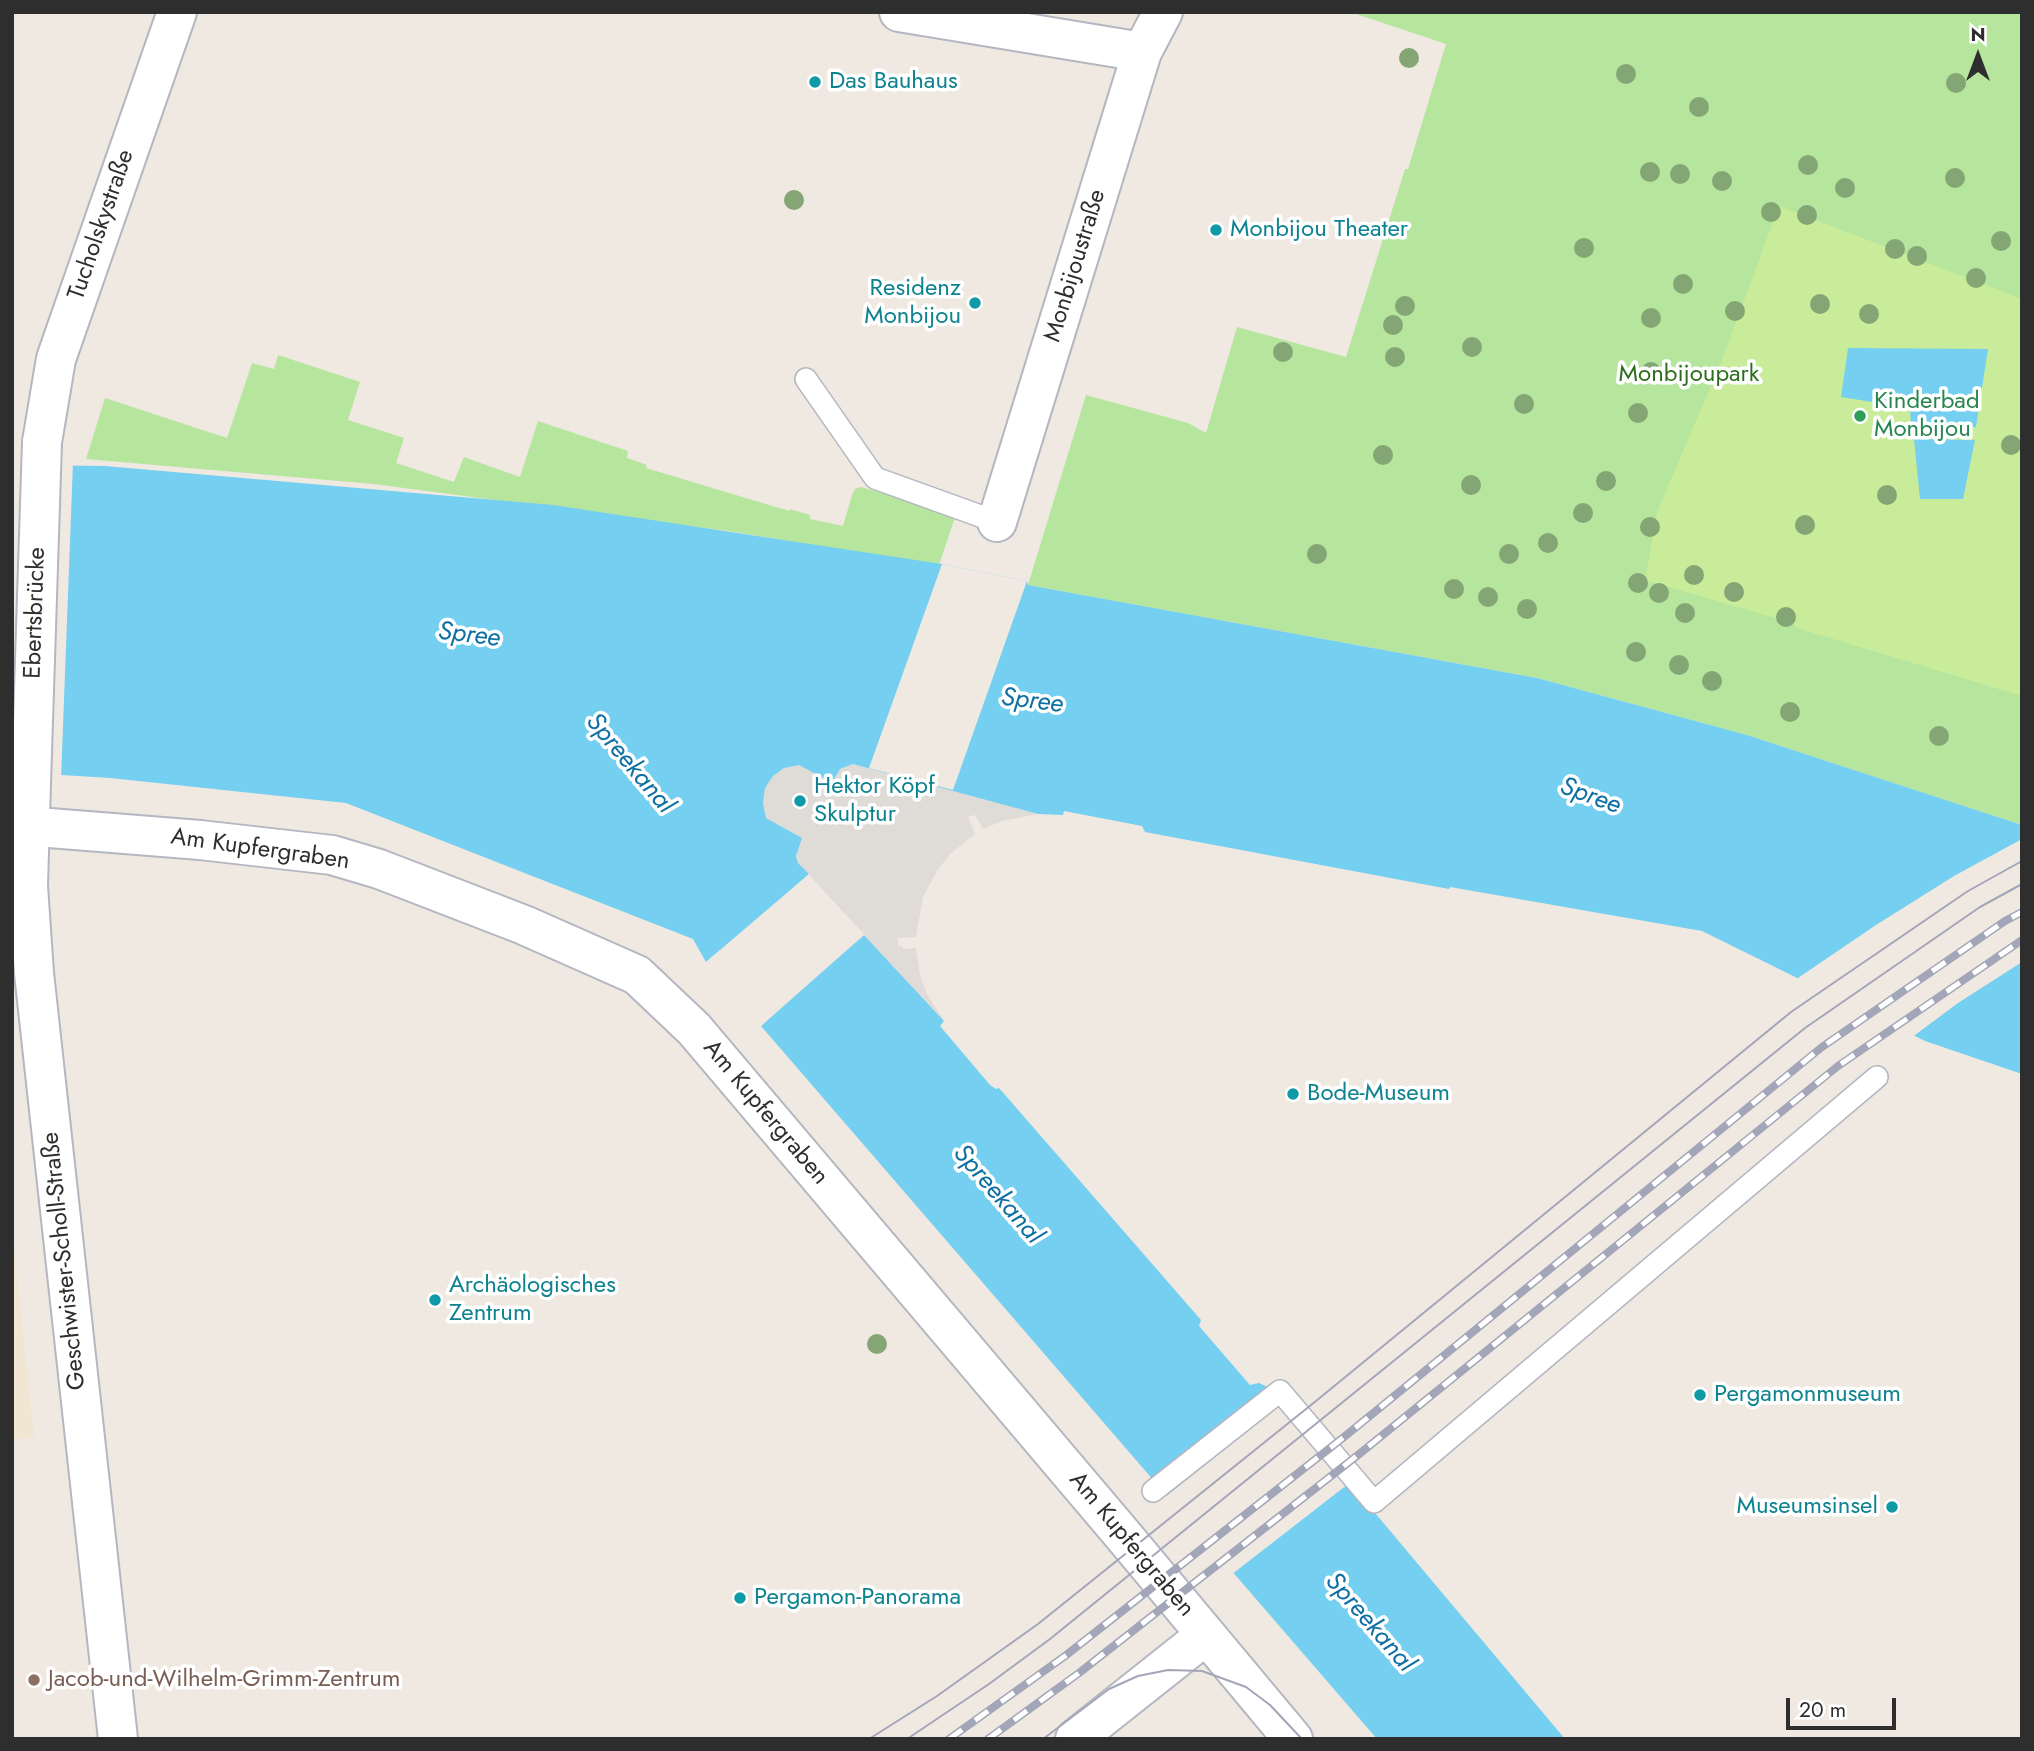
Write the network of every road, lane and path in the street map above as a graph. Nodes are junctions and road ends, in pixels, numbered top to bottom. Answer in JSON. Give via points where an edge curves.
{"nodes":[{"id":1,"x":177,"y":12,"type":"edge"},
{"id":2,"x":899,"y":12,"type":"edge"},
{"id":3,"x":1163,"y":12,"type":"edge"},
{"id":4,"x":1142,"y":52,"type":"junction"},
{"id":5,"x":806,"y":379,"type":"dead end"},
{"id":6,"x":42,"y":442,"type":"joint"},
{"id":7,"x":997,"y":522,"type":"joint"},
{"id":8,"x":31,"y":783,"type":"joint"},
{"id":9,"x":21,"y":825,"type":"edge"},
{"id":10,"x":1877,"y":1077,"type":"dead end"},
{"id":11,"x":1153,"y":1491,"type":"dead end"},
{"id":12,"x":1206,"y":1635,"type":"junction"},
{"id":13,"x":118,"y":1739,"type":"edge"},
{"id":14,"x":1075,"y":1739,"type":"edge"},
{"id":15,"x":1293,"y":1739,"type":"edge"}],
"edges":[{"from":1,"to":6,"type":"street","name":"Tucholskystraße","via":[[56,359]]},
{"from":2,"to":4,"type":"street"},
{"from":3,"to":4,"type":"street","name":"Monbijoustraße"},
{"from":4,"to":7,"type":"street","name":"Monbijoustraße"},
{"from":5,"to":7,"type":"lane","via":[[875,478]]},
{"from":6,"to":8,"type":"street","name":"Ebertsbrücke","bridge":true},
{"from":8,"to":9,"type":"street","name":"Geschwister-Scholl-Straße"},
{"from":9,"to":12,"type":"street","name":"Am Kupfergraben","via":[[332,855],[500,916],[637,975],[694,1029]]},
{"from":9,"to":13,"type":"street","name":"Geschwister-Scholl-Straße"},
{"from":10,"to":11,"type":"lane","via":[[1374,1502],[1280,1391]]},
{"from":12,"to":14,"type":"street"},
{"from":12,"to":15,"type":"street","name":"Am Kupfergraben"}]}
